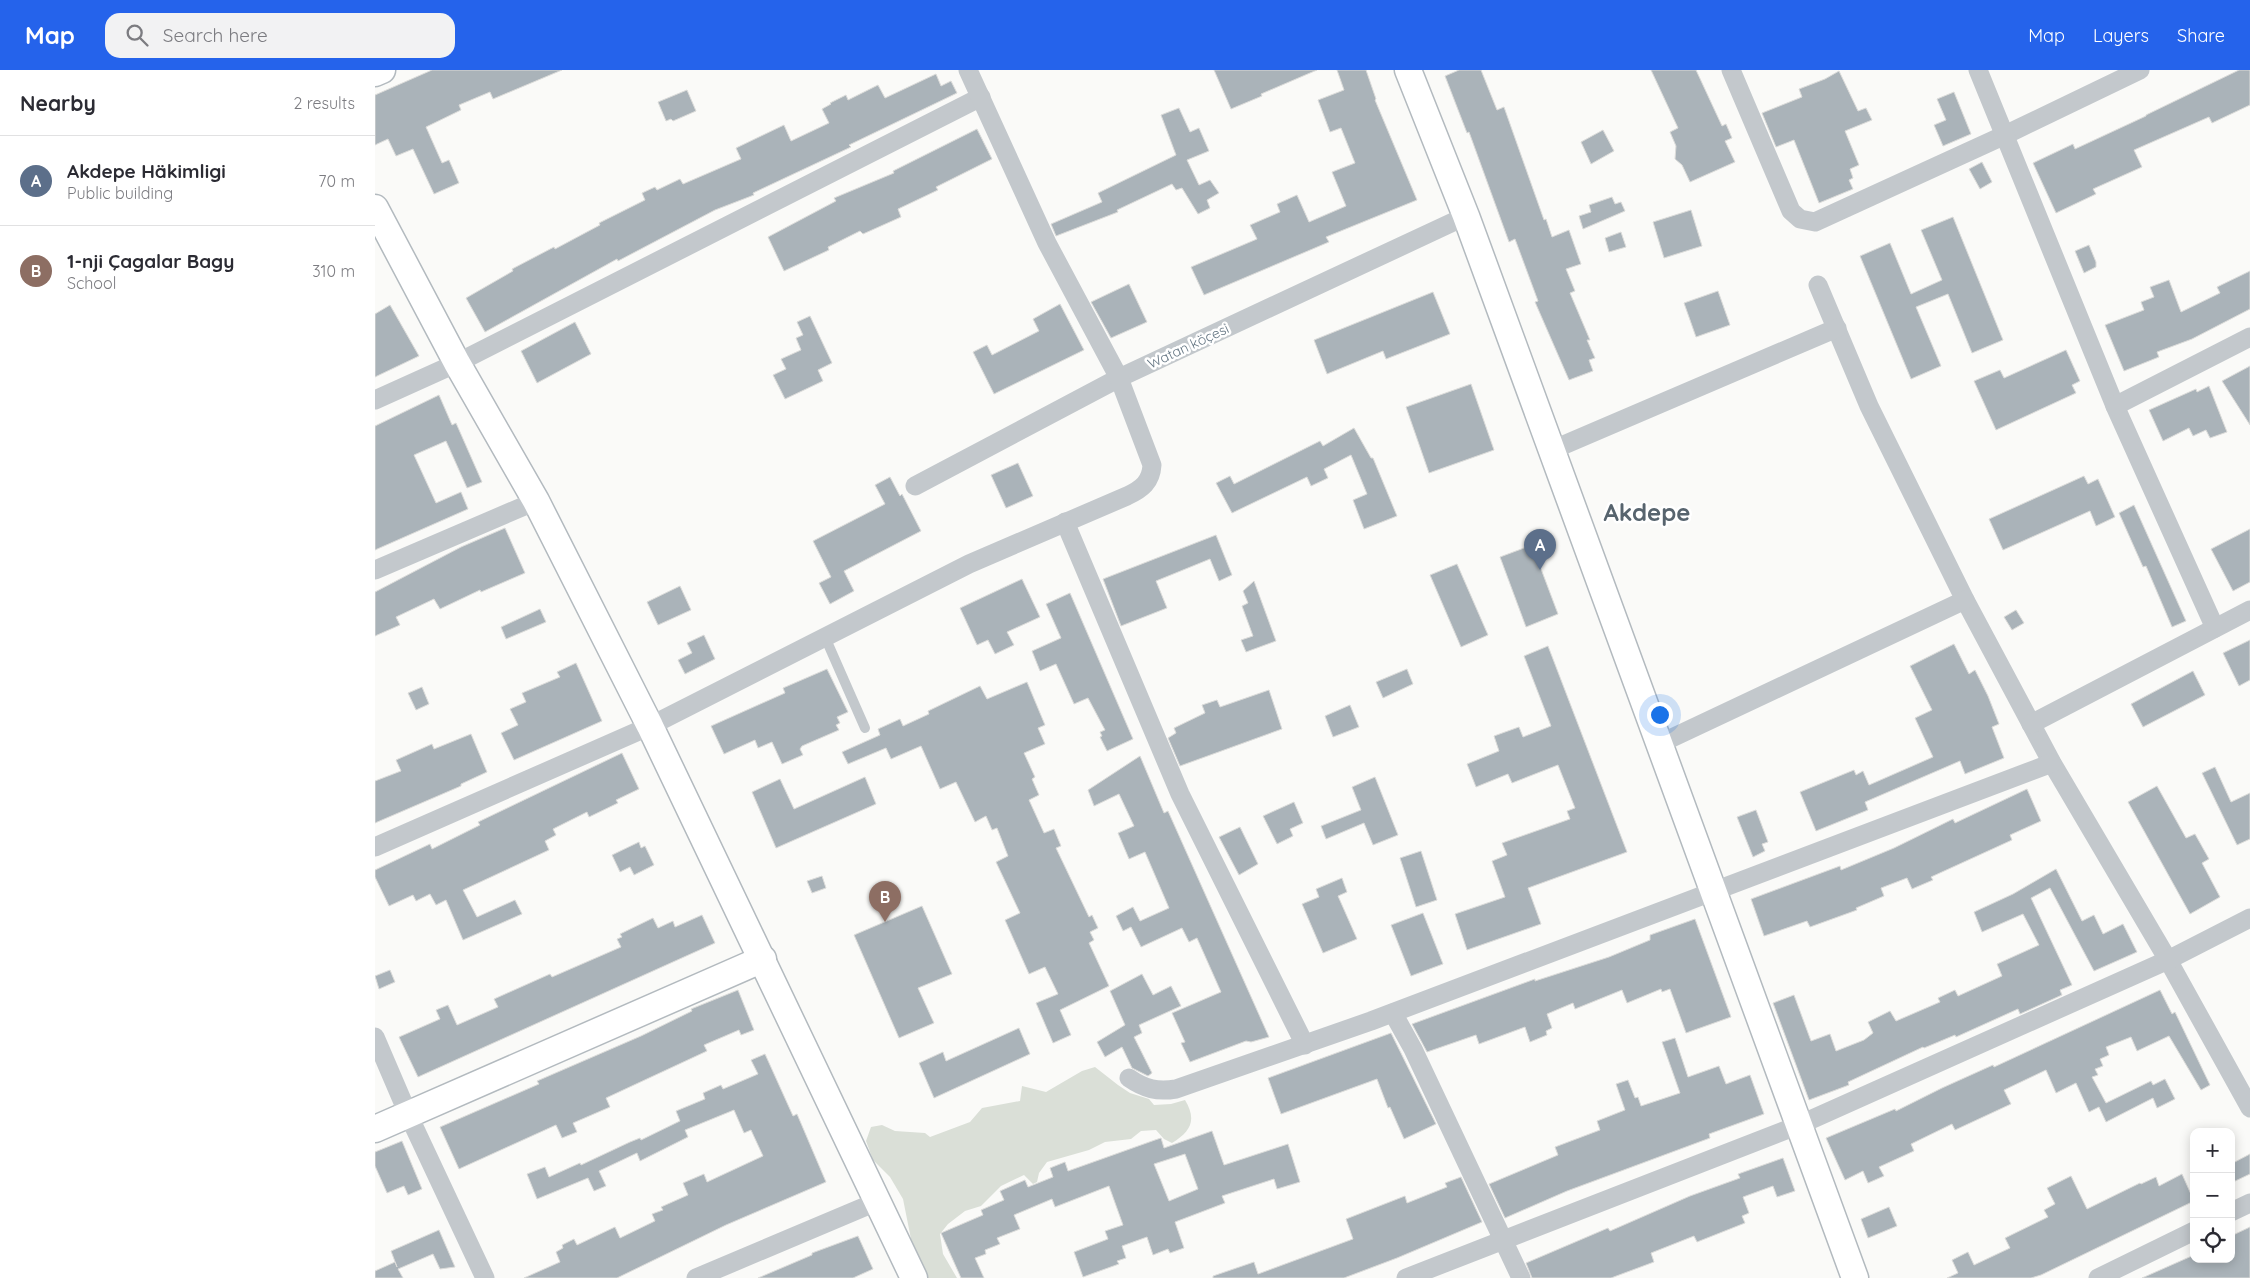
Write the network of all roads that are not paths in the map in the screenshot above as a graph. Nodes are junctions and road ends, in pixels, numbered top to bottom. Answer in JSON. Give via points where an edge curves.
{"nodes":[{"id":1,"x":382,"y":70,"type":"edge"},
{"id":2,"x":968,"y":70,"type":"edge"},
{"id":3,"x":1408,"y":70,"type":"edge"},
{"id":4,"x":1731,"y":70,"type":"edge"},
{"id":5,"x":1978,"y":70,"type":"edge"},
{"id":6,"x":2140,"y":70,"type":"edge"},
{"id":7,"x":375,"y":73,"type":"edge"},
{"id":8,"x":981,"y":97,"type":"junction"},
{"id":9,"x":2005,"y":135,"type":"junction"},
{"id":10,"x":375,"y":208,"type":"edge"},
{"id":11,"x":1466,"y":216,"type":"junction"},
{"id":12,"x":1818,"y":285,"type":"dead end"},
{"id":13,"x":1837,"y":328,"type":"junction"},
{"id":14,"x":2250,"y":337,"type":"edge"},
{"id":15,"x":457,"y":363,"type":"junction"},
{"id":16,"x":1119,"y":378,"type":"junction"},
{"id":17,"x":375,"y":400,"type":"edge"},
{"id":18,"x":2115,"y":406,"type":"junction"},
{"id":19,"x":1552,"y":450,"type":"junction"},
{"id":20,"x":915,"y":486,"type":"dead end"},
{"id":21,"x":537,"y":501,"type":"junction"},
{"id":22,"x":1065,"y":522,"type":"junction"},
{"id":23,"x":375,"y":570,"type":"edge"},
{"id":24,"x":1965,"y":600,"type":"junction"},
{"id":25,"x":2250,"y":610,"type":"edge"},
{"id":26,"x":2215,"y":628,"type":"junction"},
{"id":27,"x":825,"y":637,"type":"junction"},
{"id":28,"x":2031,"y":724,"type":"junction"},
{"id":29,"x":649,"y":726,"type":"junction"},
{"id":30,"x":865,"y":728,"type":"dead end"},
{"id":31,"x":1659,"y":744,"type":"junction"},
{"id":32,"x":2052,"y":763,"type":"junction"},
{"id":33,"x":375,"y":847,"type":"edge"},
{"id":34,"x":1713,"y":890,"type":"junction"},
{"id":35,"x":2250,"y":918,"type":"edge"},
{"id":36,"x":763,"y":960,"type":"junction"},
{"id":37,"x":2167,"y":960,"type":"junction"},
{"id":38,"x":1393,"y":1013,"type":"junction"},
{"id":39,"x":375,"y":1037,"type":"edge"},
{"id":40,"x":1305,"y":1045,"type":"junction"},
{"id":41,"x":1129,"y":1078,"type":"dead end"},
{"id":42,"x":2250,"y":1108,"type":"edge"},
{"id":43,"x":408,"y":1114,"type":"junction"},
{"id":44,"x":1799,"y":1125,"type":"junction"},
{"id":45,"x":375,"y":1129,"type":"edge"},
{"id":46,"x":876,"y":1202,"type":"junction"},
{"id":47,"x":2250,"y":1203,"type":"edge"},
{"id":48,"x":2235,"y":1210,"type":"edge"},
{"id":49,"x":2190,"y":1232,"type":"edge"},
{"id":50,"x":1504,"y":1240,"type":"junction"},
{"id":51,"x":485,"y":1278,"type":"edge"},
{"id":52,"x":697,"y":1278,"type":"edge"},
{"id":53,"x":914,"y":1278,"type":"edge"},
{"id":54,"x":1406,"y":1278,"type":"edge"},
{"id":55,"x":1521,"y":1278,"type":"edge"},
{"id":56,"x":1855,"y":1278,"type":"edge"},
{"id":57,"x":2098,"y":1278,"type":"edge"}],
"edges":[{"from":1,"to":7,"type":"street"},
{"from":2,"to":8,"type":"street"},
{"from":3,"to":11,"type":"street"},
{"from":4,"to":9,"type":"street","via":[[1791,211],[1800,219],[1815,222]]},
{"from":5,"to":9,"type":"street"},
{"from":6,"to":9,"type":"street"},
{"from":8,"to":15,"type":"street"},
{"from":8,"to":16,"type":"street","via":[[1047,244]]},
{"from":9,"to":18,"type":"street"},
{"from":10,"to":15,"type":"street"},
{"from":11,"to":16,"type":"street","name":"Watan köçesi"},
{"from":11,"to":19,"type":"street"},
{"from":12,"to":13,"type":"street"},
{"from":13,"to":19,"type":"street"},
{"from":13,"to":24,"type":"street","via":[[1869,406]]},
{"from":14,"to":18,"type":"street"},
{"from":15,"to":17,"type":"street"},
{"from":15,"to":21,"type":"street"},
{"from":16,"to":20,"type":"street","name":"Watan köçesi"},
{"from":16,"to":22,"type":"street","via":[[1152,465],[1151,476],[1138,491]]},
{"from":18,"to":26,"type":"street"},
{"from":19,"to":31,"type":"street"},
{"from":21,"to":23,"type":"street"},
{"from":21,"to":29,"type":"street"},
{"from":22,"to":27,"type":"street","via":[[969,564]]},
{"from":22,"to":40,"type":"street","via":[[1180,794]]},
{"from":24,"to":28,"type":"street"},
{"from":24,"to":31,"type":"street"},
{"from":25,"to":26,"type":"street"},
{"from":26,"to":28,"type":"street"},
{"from":27,"to":29,"type":"street"},
{"from":27,"to":30,"type":"lane"},
{"from":28,"to":32,"type":"street"},
{"from":29,"to":33,"type":"street"},
{"from":29,"to":36,"type":"street"},
{"from":31,"to":34,"type":"street"},
{"from":32,"to":34,"type":"street"},
{"from":32,"to":37,"type":"street"},
{"from":34,"to":38,"type":"street"},
{"from":34,"to":44,"type":"street"},
{"from":35,"to":37,"type":"street"},
{"from":36,"to":43,"type":"street"},
{"from":36,"to":46,"type":"street"},
{"from":37,"to":42,"type":"street"},
{"from":37,"to":44,"type":"street"},
{"from":38,"to":40,"type":"street"},
{"from":38,"to":50,"type":"street"},
{"from":39,"to":43,"type":"street"},
{"from":40,"to":41,"type":"street","via":[[1162,1092],[1145,1088]]},
{"from":43,"to":45,"type":"street"},
{"from":43,"to":51,"type":"street"},
{"from":44,"to":50,"type":"street"},
{"from":44,"to":56,"type":"street"},
{"from":46,"to":52,"type":"street"},
{"from":46,"to":53,"type":"street"},
{"from":47,"to":48,"type":"street"},
{"from":49,"to":57,"type":"street"},
{"from":50,"to":54,"type":"street"},
{"from":50,"to":55,"type":"street"}]}
